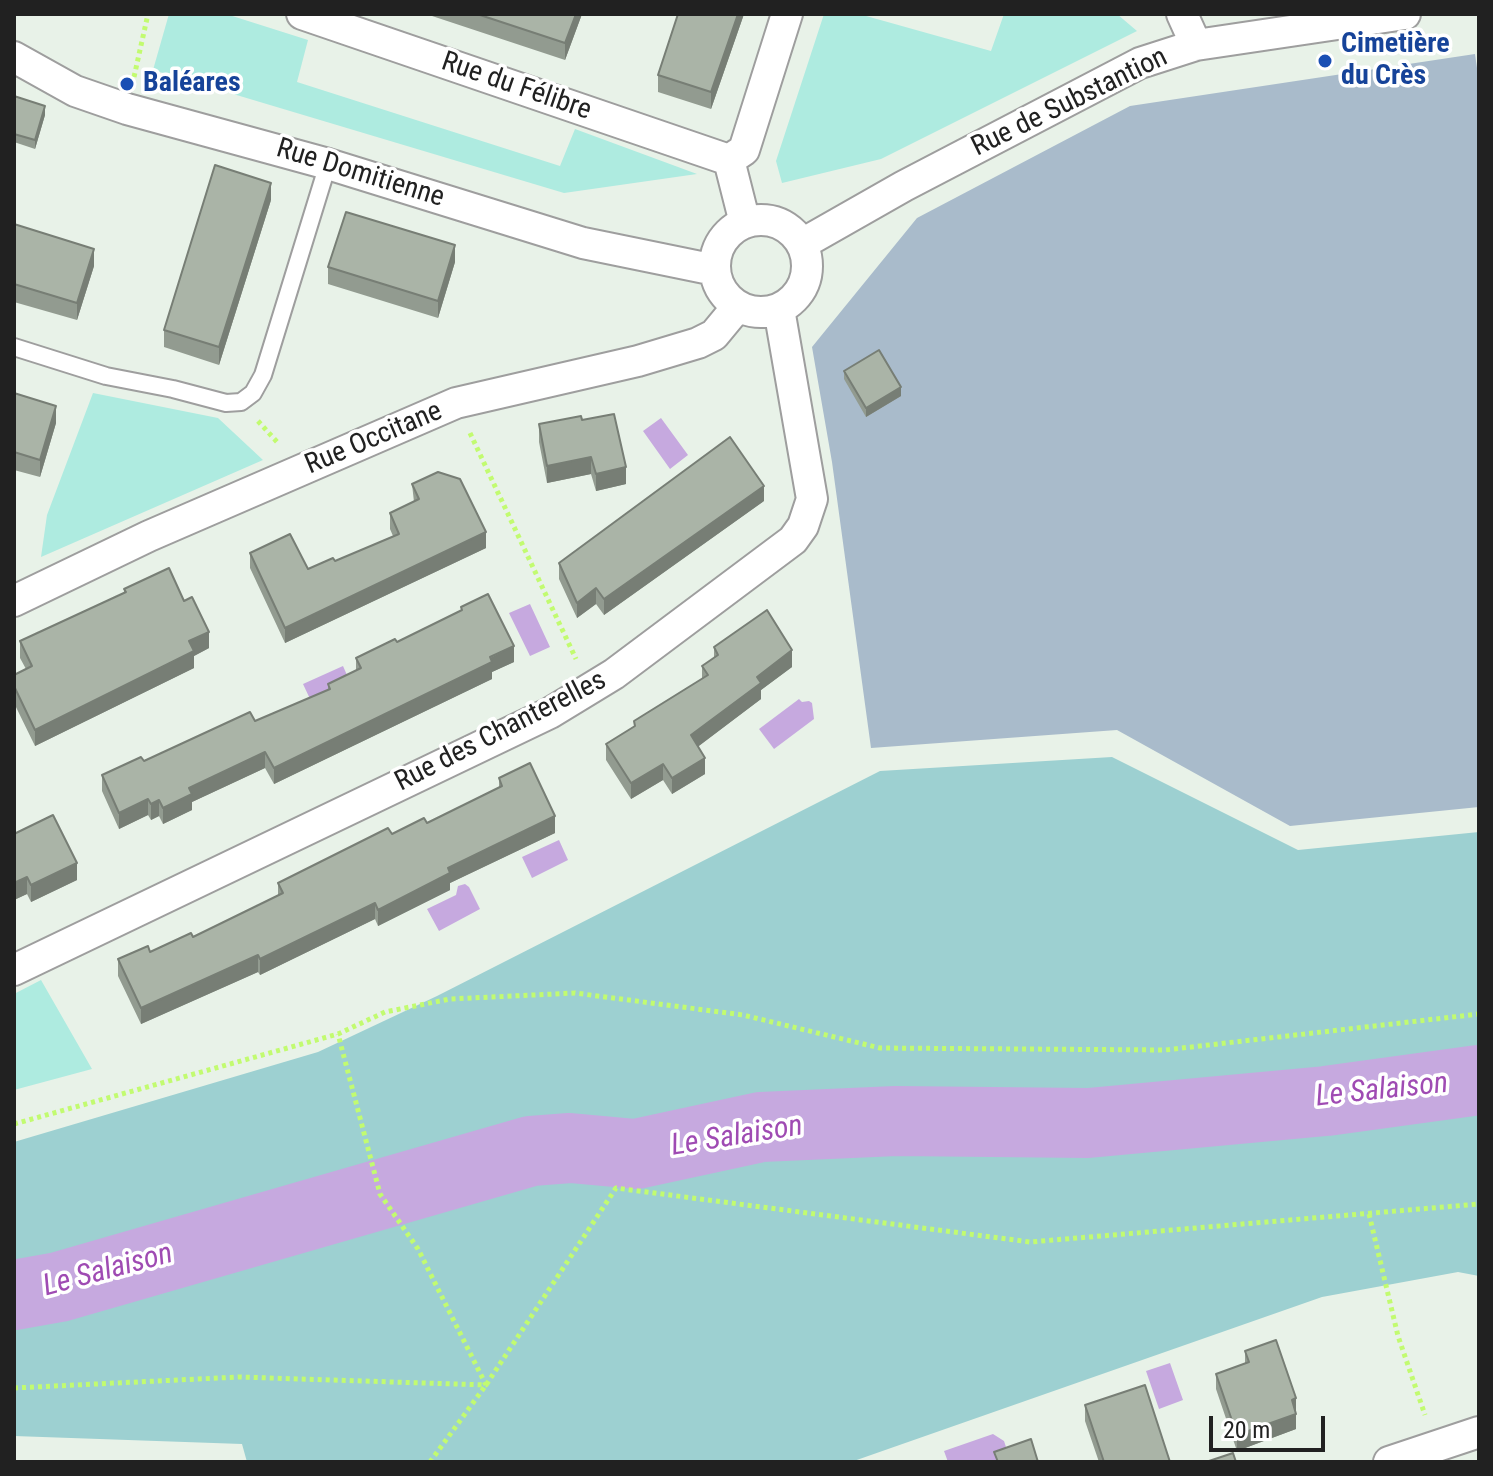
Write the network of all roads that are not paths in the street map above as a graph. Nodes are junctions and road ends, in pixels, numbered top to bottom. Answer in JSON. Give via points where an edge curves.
{"nodes":[{"id":1,"x":302,"y":14,"type":"edge"},
{"id":2,"x":787,"y":14,"type":"edge"},
{"id":3,"x":1182,"y":14,"type":"edge"},
{"id":4,"x":1388,"y":15,"type":"edge"},
{"id":5,"x":1196,"y":45,"type":"junction"},
{"id":6,"x":14,"y":57,"type":"edge"},
{"id":7,"x":27,"y":72,"type":"edge"},
{"id":8,"x":729,"y":160,"type":"junction"},
{"id":9,"x":328,"y":164,"type":"junction"},
{"id":10,"x":745,"y":223,"type":"junction"},
{"id":11,"x":802,"y":244,"type":"junction"},
{"id":12,"x":715,"y":270,"type":"junction"},
{"id":13,"x":738,"y":306,"type":"junction"},
{"id":14,"x":779,"y":309,"type":"junction"},
{"id":15,"x":14,"y":347,"type":"edge"},
{"id":16,"x":14,"y":601,"type":"edge"},
{"id":17,"x":14,"y":970,"type":"edge"},
{"id":18,"x":1479,"y":1432,"type":"edge"},
{"id":19,"x":1389,"y":1462,"type":"edge"}],
"edges":[{"from":1,"to":8,"type":"street","name":"Rue du Félibre"},
{"from":2,"to":8,"type":"street","via":[[744,150]]},
{"from":3,"to":5,"type":"street"},
{"from":4,"to":5,"type":"street","name":"Rue de Substantion"},
{"from":5,"to":11,"type":"street","name":"Rue de Substantion","via":[[1140,63]]},
{"from":6,"to":7,"type":"street","name":"Rue Domitienne"},
{"from":7,"to":9,"type":"street","name":"Rue Domitienne","via":[[127,109]]},
{"from":8,"to":10,"type":"street"},
{"from":9,"to":12,"type":"street","name":"Rue Domitienne","via":[[583,243]]},
{"from":9,"to":15,"type":"lane","via":[[263,375],[241,402],[106,376]]},
{"from":10,"to":11,"type":"street","via":[[777,223]]},
{"from":10,"to":12,"type":"street","via":[[719,246]]},
{"from":11,"to":14,"type":"street","via":[[805,281],[795,298]]},
{"from":12,"to":13,"type":"street","via":[[726,296]]},
{"from":13,"to":14,"type":"street","via":[[758,312]]},
{"from":13,"to":16,"type":"street","name":"Rue Occitane","via":[[714,335],[698,343],[456,403],[149,536]]},
{"from":14,"to":17,"type":"street","name":"Rue des Chanterelles","via":[[811,479],[812,499],[793,540],[614,674],[550,713]]},
{"from":18,"to":19,"type":"street"}]}
